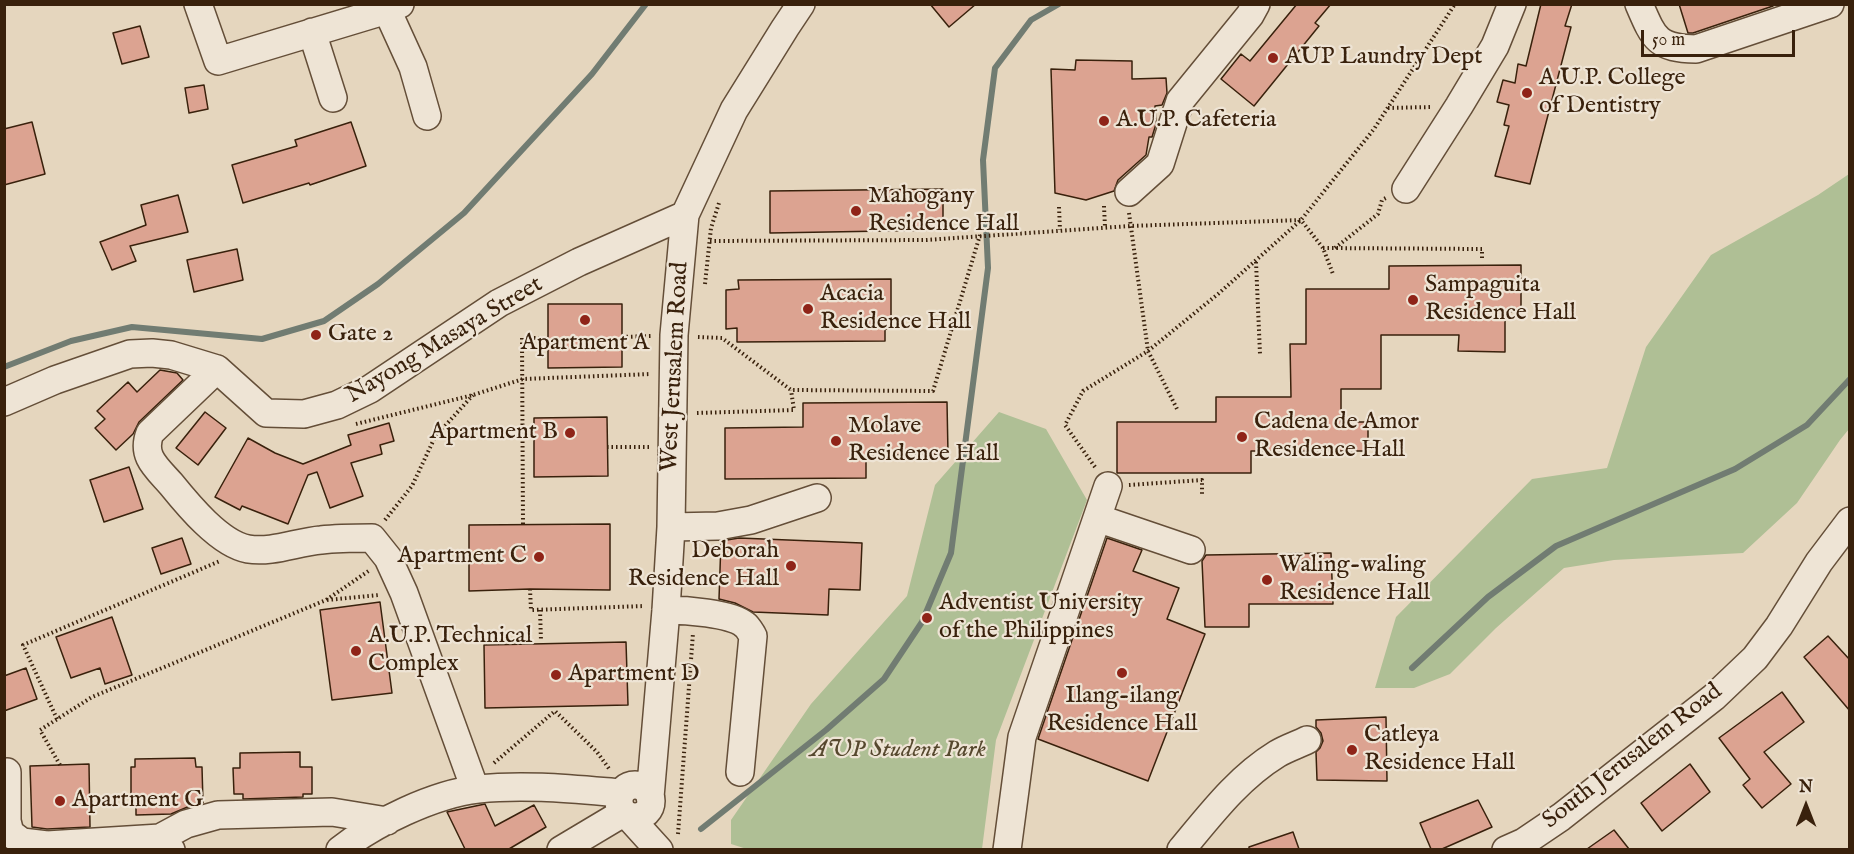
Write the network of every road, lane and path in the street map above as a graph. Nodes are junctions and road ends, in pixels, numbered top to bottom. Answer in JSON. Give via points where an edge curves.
{"nodes":[{"id":1,"x":198,"y":4,"type":"edge"},
{"id":2,"x":801,"y":4,"type":"edge"},
{"id":3,"x":1256,"y":4,"type":"edge"},
{"id":4,"x":1455,"y":4,"type":"edge"},
{"id":5,"x":1512,"y":4,"type":"edge"},
{"id":6,"x":1639,"y":4,"type":"edge"},
{"id":7,"x":1830,"y":4,"type":"edge"},
{"id":8,"x":394,"y":7,"type":"edge"},
{"id":9,"x":312,"y":32,"type":"junction"},
{"id":10,"x":333,"y":98,"type":"dead end"},
{"id":11,"x":1459,"y":106,"type":"junction"},
{"id":12,"x":1388,"y":108,"type":"junction"},
{"id":13,"x":427,"y":116,"type":"dead end"},
{"id":14,"x":1129,"y":192,"type":"dead end"},
{"id":15,"x":721,"y":194,"type":"dead end"},
{"id":16,"x":1394,"y":195,"type":"joint"},
{"id":17,"x":1104,"y":206,"type":"dead end"},
{"id":18,"x":1059,"y":207,"type":"dead end"},
{"id":19,"x":685,"y":215,"type":"junction"},
{"id":20,"x":1301,"y":220,"type":"junction"},
{"id":21,"x":1130,"y":226,"type":"junction"},
{"id":22,"x":1105,"y":227,"type":"junction"},
{"id":23,"x":1060,"y":230,"type":"junction"},
{"id":24,"x":980,"y":235,"type":"junction"},
{"id":25,"x":710,"y":241,"type":"junction"},
{"id":26,"x":1323,"y":248,"type":"junction"},
{"id":27,"x":1334,"y":249,"type":"junction"},
{"id":28,"x":1256,"y":261,"type":"junction"},
{"id":29,"x":1482,"y":261,"type":"dead end"},
{"id":30,"x":1333,"y":274,"type":"dead end"},
{"id":31,"x":703,"y":294,"type":"dead end"},
{"id":32,"x":699,"y":326,"type":"dead end"},
{"id":33,"x":686,"y":336,"type":"junction"},
{"id":34,"x":622,"y":337,"type":"dead end"},
{"id":35,"x":548,"y":338,"type":"dead end"},
{"id":36,"x":698,"y":348,"type":"dead end"},
{"id":37,"x":1148,"y":351,"type":"junction"},
{"id":38,"x":1260,"y":354,"type":"dead end"},
{"id":39,"x":217,"y":369,"type":"junction"},
{"id":40,"x":674,"y":374,"type":"junction"},
{"id":41,"x":523,"y":379,"type":"junction"},
{"id":42,"x":791,"y":390,"type":"junction"},
{"id":43,"x":473,"y":395,"type":"junction"},
{"id":44,"x":4,"y":402,"type":"edge"},
{"id":45,"x":697,"y":402,"type":"dead end"},
{"id":46,"x":1178,"y":411,"type":"dead end"},
{"id":47,"x":697,"y":413,"type":"junction"},
{"id":48,"x":696,"y":424,"type":"dead end"},
{"id":49,"x":348,"y":426,"type":"dead end"},
{"id":50,"x":672,"y":446,"type":"junction"},
{"id":51,"x":607,"y":447,"type":"dead end"},
{"id":52,"x":1108,"y":486,"type":"junction"},
{"id":53,"x":1202,"y":495,"type":"dead end"},
{"id":54,"x":816,"y":498,"type":"dead end"},
{"id":55,"x":1097,"y":518,"type":"junction"},
{"id":56,"x":1850,"y":521,"type":"edge"},
{"id":57,"x":523,"y":524,"type":"dead end"},
{"id":58,"x":671,"y":527,"type":"junction"},
{"id":59,"x":380,"y":548,"type":"junction"},
{"id":60,"x":248,"y":549,"type":"junction"},
{"id":61,"x":1191,"y":550,"type":"dead end"},
{"id":62,"x":530,"y":589,"type":"dead end"},
{"id":63,"x":404,"y":593,"type":"junction"},
{"id":64,"x":326,"y":600,"type":"junction"},
{"id":65,"x":666,"y":607,"type":"junction"},
{"id":66,"x":540,"y":610,"type":"junction"},
{"id":67,"x":694,"y":611,"type":"junction"},
{"id":68,"x":541,"y":641,"type":"dead end"},
{"id":69,"x":57,"y":719,"type":"junction"},
{"id":70,"x":1307,"y":740,"type":"dead end"},
{"id":71,"x":597,"y":752,"type":"dead end"},
{"id":72,"x":60,"y":765,"type":"dead end"},
{"id":73,"x":7,"y":772,"type":"dead end"},
{"id":74,"x":740,"y":772,"type":"dead end"},
{"id":75,"x":473,"y":783,"type":"junction"},
{"id":76,"x":632,"y":803,"type":"junction"},
{"id":77,"x":387,"y":821,"type":"junction"},
{"id":78,"x":166,"y":844,"type":"edge"},
{"id":79,"x":666,"y":846,"type":"edge"},
{"id":80,"x":340,"y":849,"type":"edge"},
{"id":81,"x":561,"y":849,"type":"edge"},
{"id":82,"x":1007,"y":849,"type":"edge"},
{"id":83,"x":1181,"y":849,"type":"edge"},
{"id":84,"x":1506,"y":849,"type":"edge"}],
"edges":[{"from":1,"to":9,"type":"street","via":[[218,61]]},
{"from":2,"to":19,"type":"street","name":"West Jerusalem Road","via":[[734,110]]},
{"from":3,"to":14,"type":"street","via":[[1180,101],[1160,164]]},
{"from":4,"to":12,"type":"path"},
{"from":5,"to":11,"type":"street","via":[[1495,46]]},
{"from":6,"to":7,"type":"street","via":[[1659,41],[1675,48],[1696,49]]},
{"from":8,"to":9,"type":"street"},
{"from":8,"to":13,"type":"street"},
{"from":9,"to":10,"type":"street"},
{"from":11,"to":12,"type":"path"},
{"from":11,"to":16,"type":"street"},
{"from":12,"to":20,"type":"path"},
{"from":15,"to":25,"type":"path"},
{"from":16,"to":27,"type":"path","via":[[1378,214]]},
{"from":17,"to":22,"type":"path"},
{"from":18,"to":23,"type":"path"},
{"from":19,"to":33,"type":"street","name":"West Jerusalem Road"},
{"from":19,"to":39,"type":"street","name":"Nayong Masaya Street","via":[[499,303],[370,389],[337,405],[304,414],[266,412]]},
{"from":20,"to":21,"type":"path"},
{"from":20,"to":26,"type":"path"},
{"from":20,"to":28,"type":"path"},
{"from":21,"to":22,"type":"path"},
{"from":21,"to":37,"type":"path"},
{"from":22,"to":23,"type":"path"},
{"from":23,"to":24,"type":"path"},
{"from":24,"to":25,"type":"path","via":[[926,240]]},
{"from":24,"to":42,"type":"path","via":[[933,391]]},
{"from":25,"to":31,"type":"path"},
{"from":26,"to":27,"type":"path"},
{"from":26,"to":30,"type":"path"},
{"from":27,"to":29,"type":"path","via":[[1482,249]]},
{"from":28,"to":37,"type":"path"},
{"from":28,"to":38,"type":"path"},
{"from":32,"to":33,"type":"path"},
{"from":33,"to":34,"type":"path"},
{"from":33,"to":36,"type":"path"},
{"from":33,"to":40,"type":"street","name":"West Jerusalem Road"},
{"from":33,"to":42,"type":"path","via":[[722,338]]},
{"from":35,"to":41,"type":"path","via":[[522,338]]},
{"from":37,"to":46,"type":"path"},
{"from":37,"to":52,"type":"path","via":[[1083,391],[1065,425]]},
{"from":39,"to":44,"type":"street","name":"Nayong Masaya Street","via":[[171,356],[130,354]]},
{"from":39,"to":60,"type":"street","via":[[150,433],[146,445],[151,461],[196,513],[223,536]]},
{"from":40,"to":41,"type":"path"},
{"from":40,"to":50,"type":"street","name":"West Jerusalem Road"},
{"from":41,"to":43,"type":"path"},
{"from":41,"to":57,"type":"path"},
{"from":42,"to":47,"type":"path","via":[[794,410]]},
{"from":43,"to":49,"type":"path"},
{"from":43,"to":59,"type":"path","via":[[435,437]]},
{"from":45,"to":47,"type":"path"},
{"from":47,"to":48,"type":"path"},
{"from":50,"to":51,"type":"path"},
{"from":50,"to":58,"type":"street","name":"West Jerusalem Road"},
{"from":52,"to":53,"type":"path","via":[[1202,480]]},
{"from":52,"to":55,"type":"street"},
{"from":54,"to":58,"type":"street","via":[[751,520],[718,526]]},
{"from":55,"to":61,"type":"street"},
{"from":55,"to":82,"type":"street","via":[[1022,737]]},
{"from":56,"to":84,"type":"street","name":"South Jerusalem Road","via":[[1755,658],[1714,697],[1561,817],[1524,842]]},
{"from":58,"to":65,"type":"street","name":"West Jerusalem Road"},
{"from":59,"to":60,"type":"street","via":[[320,540]]},
{"from":59,"to":63,"type":"street"},
{"from":59,"to":64,"type":"path"},
{"from":60,"to":69,"type":"path","via":[[23,645]]},
{"from":62,"to":66,"type":"path","via":[[531,610]]},
{"from":63,"to":64,"type":"path"},
{"from":63,"to":75,"type":"street"},
{"from":64,"to":69,"type":"path","via":[[92,697]]},
{"from":65,"to":66,"type":"path"},
{"from":65,"to":67,"type":"street"},
{"from":65,"to":76,"type":"street","name":"West Jerusalem Road","via":[[653,760]]},
{"from":66,"to":68,"type":"path"},
{"from":67,"to":74,"type":"street","via":[[745,624],[753,636]]},
{"from":67,"to":79,"type":"path","via":[[681,804],[677,828]]},
{"from":69,"to":72,"type":"path","via":[[40,730]]},
{"from":70,"to":83,"type":"street","via":[[1279,753],[1228,793]]},
{"from":71,"to":75,"type":"path","via":[[555,711]]},
{"from":73,"to":78,"type":"street","via":[[7,821],[10,833],[22,842]]},
{"from":75,"to":76,"type":"street","via":[[573,789]]},
{"from":75,"to":77,"type":"street"},
{"from":76,"to":79,"type":"street"},
{"from":76,"to":81,"type":"street"},
{"from":77,"to":78,"type":"street","via":[[332,812],[218,815],[186,824]]},
{"from":77,"to":80,"type":"street"}]}
